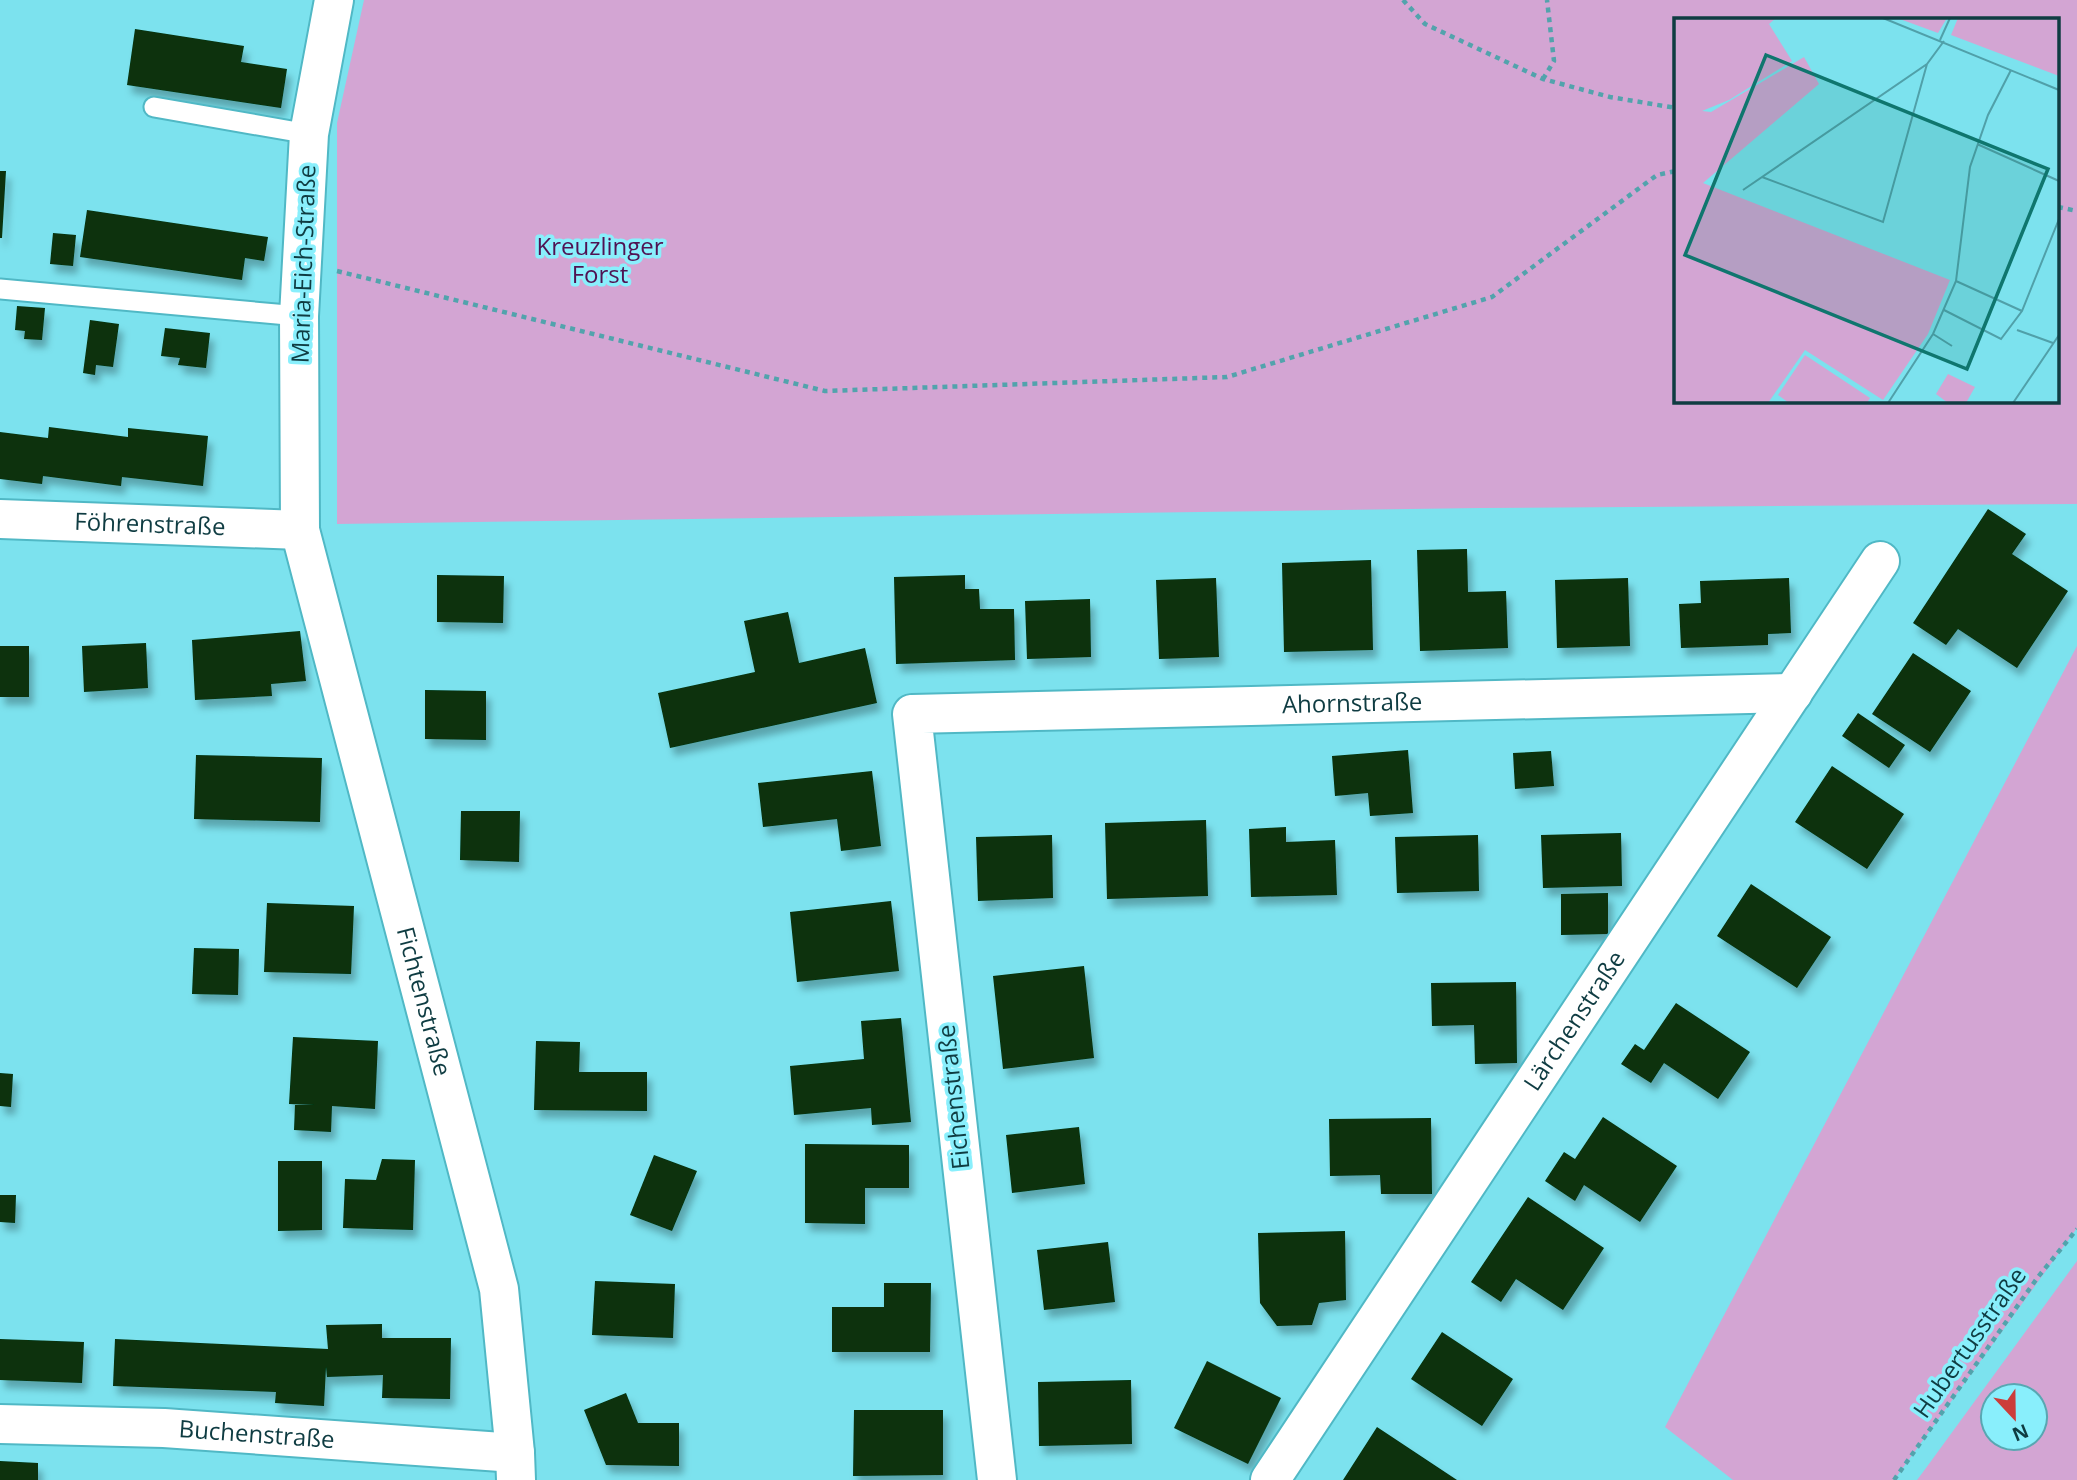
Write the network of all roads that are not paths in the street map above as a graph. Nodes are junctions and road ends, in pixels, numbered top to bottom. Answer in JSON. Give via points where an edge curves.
{"nodes":[{"id":1,"x":334,"y":0,"type":"edge"},
{"id":2,"x":154,"y":107,"type":"dead end"},
{"id":3,"x":309,"y":134,"type":"junction"},
{"id":4,"x":0,"y":289,"type":"edge"},
{"id":5,"x":299,"y":316,"type":"junction"},
{"id":6,"x":0,"y":519,"type":"edge"},
{"id":7,"x":300,"y":530,"type":"junction"},
{"id":8,"x":1881,"y":561,"type":"dead end"},
{"id":9,"x":1793,"y":693,"type":"junction"},
{"id":10,"x":912,"y":714,"type":"joint"},
{"id":11,"x":0,"y":1424,"type":"edge"},
{"id":12,"x":516,"y":1466,"type":"edge"},
{"id":13,"x":996,"y":1480,"type":"edge"},
{"id":14,"x":1270,"y":1480,"type":"edge"}],
"edges":[{"from":1,"to":3,"type":"street","name":"Maria-Eich-Straße"},
{"from":2,"to":3,"type":"lane"},
{"from":3,"to":5,"type":"street","name":"Maria-Eich-Straße"},
{"from":4,"to":5,"type":"lane"},
{"from":5,"to":7,"type":"street","name":"Maria-Eich-Straße"},
{"from":6,"to":7,"type":"street","name":"Föhrenstraße"},
{"from":7,"to":12,"type":"street","name":"Fichtenstraße","via":[[499,1289]]},
{"from":8,"to":9,"type":"street","name":"Lärchenstraße"},
{"from":9,"to":10,"type":"street","name":"Ahornstraße"},
{"from":9,"to":14,"type":"street","name":"Lärchenstraße"},
{"from":10,"to":13,"type":"street","name":"Eichenstraße"},
{"from":11,"to":12,"type":"street","name":"Buchenstraße","via":[[164,1428]]}]}
